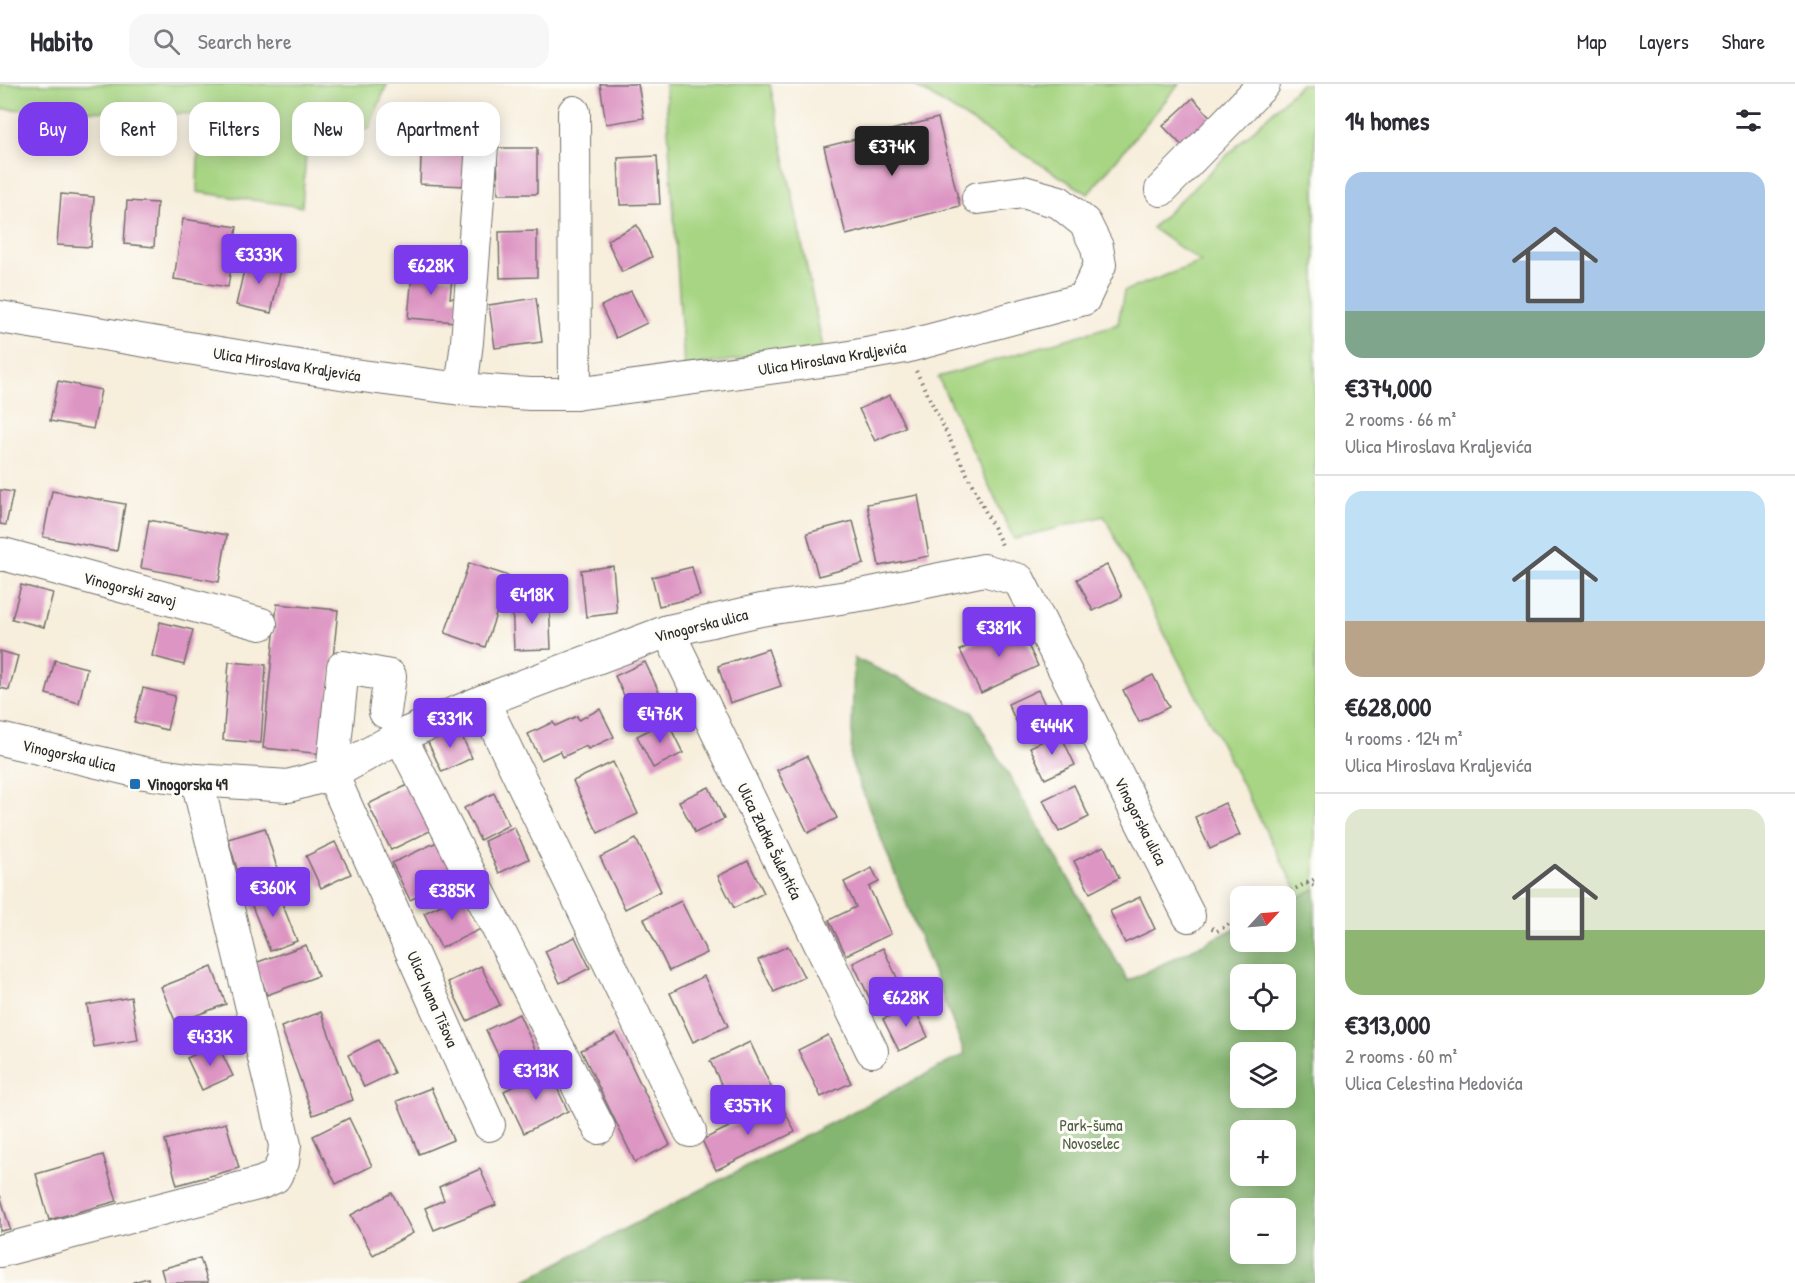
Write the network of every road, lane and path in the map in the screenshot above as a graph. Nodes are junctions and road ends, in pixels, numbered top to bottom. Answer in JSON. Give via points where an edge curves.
{"nodes":[{"id":1,"x":1264,"y":84,"type":"edge"},
{"id":2,"x":574,"y":112,"type":"dead end"},
{"id":3,"x":481,"y":156,"type":"edge"},
{"id":4,"x":1161,"y":190,"type":"dead end"},
{"id":5,"x":978,"y":198,"type":"dead end"},
{"id":6,"x":0,"y":317,"type":"edge"},
{"id":7,"x":905,"y":347,"type":"junction"},
{"id":8,"x":461,"y":389,"type":"junction"},
{"id":9,"x":575,"y":394,"type":"junction"},
{"id":10,"x":0,"y":555,"type":"edge"},
{"id":11,"x":1019,"y":580,"type":"junction"},
{"id":12,"x":261,"y":624,"type":"dead end"},
{"id":13,"x":668,"y":631,"type":"junction"},
{"id":14,"x":483,"y":701,"type":"junction"},
{"id":15,"x":392,"y":724,"type":"junction"},
{"id":16,"x":0,"y":739,"type":"edge"},
{"id":17,"x":332,"y":774,"type":"junction"},
{"id":18,"x":197,"y":780,"type":"junction"},
{"id":19,"x":1315,"y":879,"type":"edge"},
{"id":20,"x":1306,"y":883,"type":"junction"},
{"id":21,"x":1315,"y":886,"type":"edge"},
{"id":22,"x":1296,"y":889,"type":"edge"},
{"id":23,"x":1189,"y":916,"type":"dead end"},
{"id":24,"x":872,"y":1051,"type":"dead end"},
{"id":25,"x":489,"y":1125,"type":"dead end"},
{"id":26,"x":599,"y":1128,"type":"dead end"},
{"id":27,"x":690,"y":1131,"type":"dead end"},
{"id":28,"x":0,"y":1251,"type":"edge"}],
"edges":[{"from":1,"to":4,"type":"street"},
{"from":2,"to":9,"type":"street"},
{"from":3,"to":8,"type":"street"},
{"from":5,"to":7,"type":"street","name":"Ulica Miroslava Kraljevića","via":[[1023,192],[1059,202],[1085,223],[1097,246],[1100,265],[1084,299]]},
{"from":6,"to":8,"type":"street","name":"Ulica Miroslava Kraljevića"},
{"from":7,"to":9,"type":"street","name":"Ulica Miroslava Kraljevića"},
{"from":7,"to":11,"type":"path"},
{"from":8,"to":9,"type":"street","name":"Ulica Miroslava Kraljevića"},
{"from":10,"to":12,"type":"street","name":"Vinogorski zavoj"},
{"from":11,"to":13,"type":"street","name":"Vinogorska ulica","via":[[984,570]]},
{"from":11,"to":23,"type":"street","name":"Vinogorska ulica"},
{"from":13,"to":14,"type":"street","name":"Vinogorska ulica"},
{"from":13,"to":24,"type":"street","name":"Ulica Zlatka Šulentića"},
{"from":14,"to":15,"type":"street","name":"Vinogorska ulica"},
{"from":14,"to":27,"type":"street"},
{"from":15,"to":17,"type":"street","name":"Vinogorska ulica"},
{"from":15,"to":17,"type":"street","via":[[390,676],[342,668]]},
{"from":15,"to":26,"type":"street"},
{"from":16,"to":18,"type":"street","name":"Vinogorska ulica","via":[[144,773]]},
{"from":17,"to":18,"type":"street","name":"Vinogorska ulica","via":[[288,786]]},
{"from":17,"to":25,"type":"street","name":"Ulica Ivana Tišova"},
{"from":18,"to":28,"type":"street","via":[[285,1145],[283,1162],[275,1177],[261,1183]]},
{"from":19,"to":20,"type":"path"},
{"from":20,"to":21,"type":"path"},
{"from":20,"to":22,"type":"path"}]}
